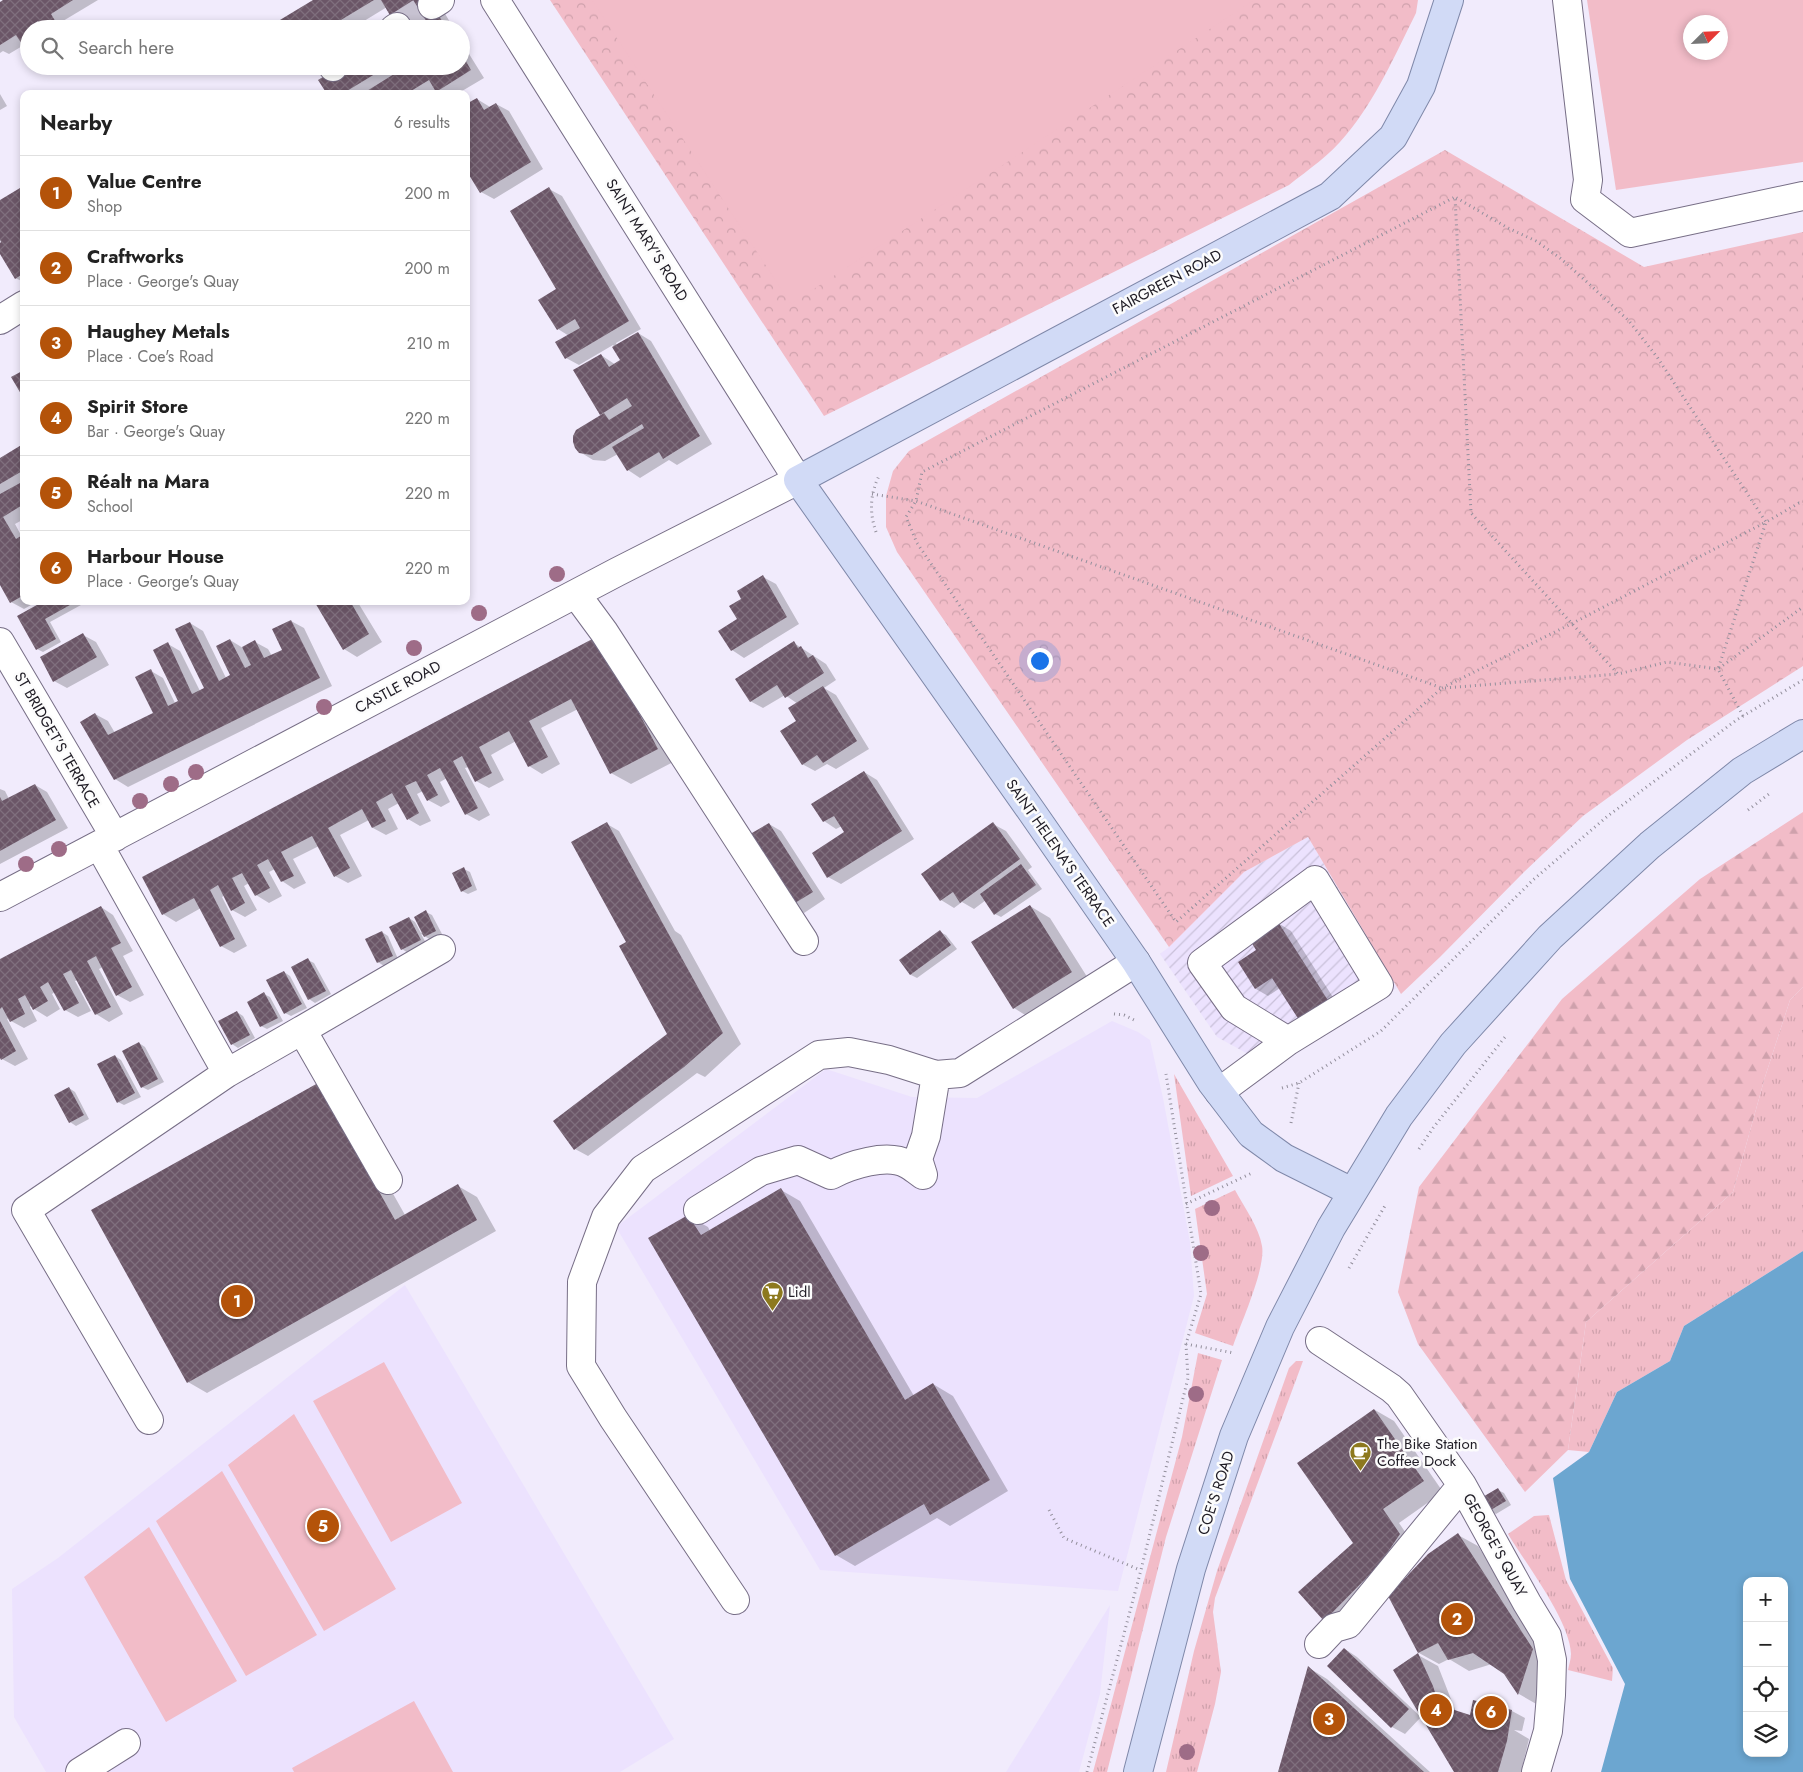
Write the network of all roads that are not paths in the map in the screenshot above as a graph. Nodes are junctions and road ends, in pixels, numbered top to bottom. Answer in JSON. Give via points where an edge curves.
{"nodes":[{"id":1,"x":495,"y":0,"type":"edge"},
{"id":2,"x":1449,"y":0,"type":"edge"},
{"id":3,"x":1567,"y":0,"type":"edge"},
{"id":4,"x":1803,"y":196,"type":"edge"},
{"id":5,"x":20,"y":308,"type":"edge"},
{"id":6,"x":0,"y":320,"type":"edge"},
{"id":7,"x":798,"y":480,"type":"junction"},
{"id":8,"x":576,"y":594,"type":"junction"},
{"id":9,"x":0,"y":642,"type":"edge"},
{"id":10,"x":1803,"y":734,"type":"edge"},
{"id":11,"x":107,"y":841,"type":"junction"},
{"id":12,"x":0,"y":898,"type":"edge"},
{"id":13,"x":804,"y":941,"type":"dead end"},
{"id":14,"x":441,"y":949,"type":"dead end"},
{"id":15,"x":1136,"y":962,"type":"junction"},
{"id":16,"x":302,"y":1030,"type":"junction"},
{"id":17,"x":1288,"y":1041,"type":"junction"},
{"id":18,"x":227,"y":1073,"type":"junction"},
{"id":19,"x":936,"y":1076,"type":"junction"},
{"id":20,"x":1219,"y":1092,"type":"junction"},
{"id":21,"x":388,"y":1180,"type":"dead end"},
{"id":22,"x":1352,"y":1192,"type":"junction"},
{"id":23,"x":698,"y":1210,"type":"dead end"},
{"id":24,"x":1320,"y":1341,"type":"dead end"},
{"id":25,"x":149,"y":1420,"type":"dead end"},
{"id":26,"x":1462,"y":1485,"type":"junction"},
{"id":27,"x":735,"y":1600,"type":"dead end"},
{"id":28,"x":1318,"y":1644,"type":"dead end"},
{"id":29,"x":126,"y":1743,"type":"dead end"},
{"id":30,"x":80,"y":1772,"type":"edge"},
{"id":31,"x":1138,"y":1772,"type":"edge"},
{"id":32,"x":1536,"y":1772,"type":"edge"}],
"edges":[{"from":1,"to":7,"type":"street","name":"SAINT MARY'S ROAD"},
{"from":2,"to":7,"type":"main road","name":"FAIRGREEN ROAD","via":[[1421,86],[1393,137],[1330,196]]},
{"from":3,"to":4,"type":"street","via":[[1588,180],[1585,199],[1630,233]]},
{"from":5,"to":6,"type":"street"},
{"from":7,"to":8,"type":"street","name":"CASTLE ROAD"},
{"from":7,"to":15,"type":"main road","name":"SAINT HELENA'S TERRACE"},
{"from":8,"to":11,"type":"street","name":"CASTLE ROAD"},
{"from":8,"to":13,"type":"street","via":[[604,632]]},
{"from":9,"to":11,"type":"street","name":"ST BRIDGET'S TERRACE"},
{"from":10,"to":22,"type":"main road","name":"COE'S ROAD","via":[[1742,771],[1650,845],[1550,937],[1453,1044],[1399,1116]]},
{"from":11,"to":12,"type":"street","name":"CASTLE ROAD"},
{"from":11,"to":18,"type":"street","name":"ST BRIDGET'S TERRACE"},
{"from":14,"to":16,"type":"street"},
{"from":15,"to":19,"type":"street","via":[[960,1073]]},
{"from":15,"to":20,"type":"main road","name":"SAINT HELENA'S TERRACE"},
{"from":16,"to":18,"type":"street"},
{"from":16,"to":21,"type":"street"},
{"from":17,"to":17,"type":"street","via":[[1379,985],[1315,880],[1202,963],[1234,1008]]},
{"from":17,"to":20,"type":"street"},
{"from":18,"to":25,"type":"street","via":[[26,1210]]},
{"from":19,"to":23,"type":"street","via":[[926,1136],[918,1159],[923,1175],[906,1163],[888,1160],[859,1163],[831,1175],[798,1160],[761,1171]]},
{"from":19,"to":27,"type":"street","via":[[890,1060],[849,1052],[819,1055],[643,1169],[606,1217],[582,1282],[581,1366]]},
{"from":20,"to":22,"type":"main road","name":"SAINT HELENA'S TERRACE","via":[[1251,1134],[1284,1158]]},
{"from":22,"to":31,"type":"main road","name":"COE'S ROAD","via":[[1280,1327],[1234,1436],[1191,1569]]},
{"from":24,"to":26,"type":"street","name":"GEORGE'S QUAY","via":[[1399,1395]]},
{"from":26,"to":28,"type":"street","via":[[1348,1624],[1334,1628]]},
{"from":26,"to":32,"type":"street","name":"GEORGE'S QUAY","via":[[1547,1636],[1552,1660],[1551,1695],[1548,1731]]},
{"from":29,"to":30,"type":"street"}]}
